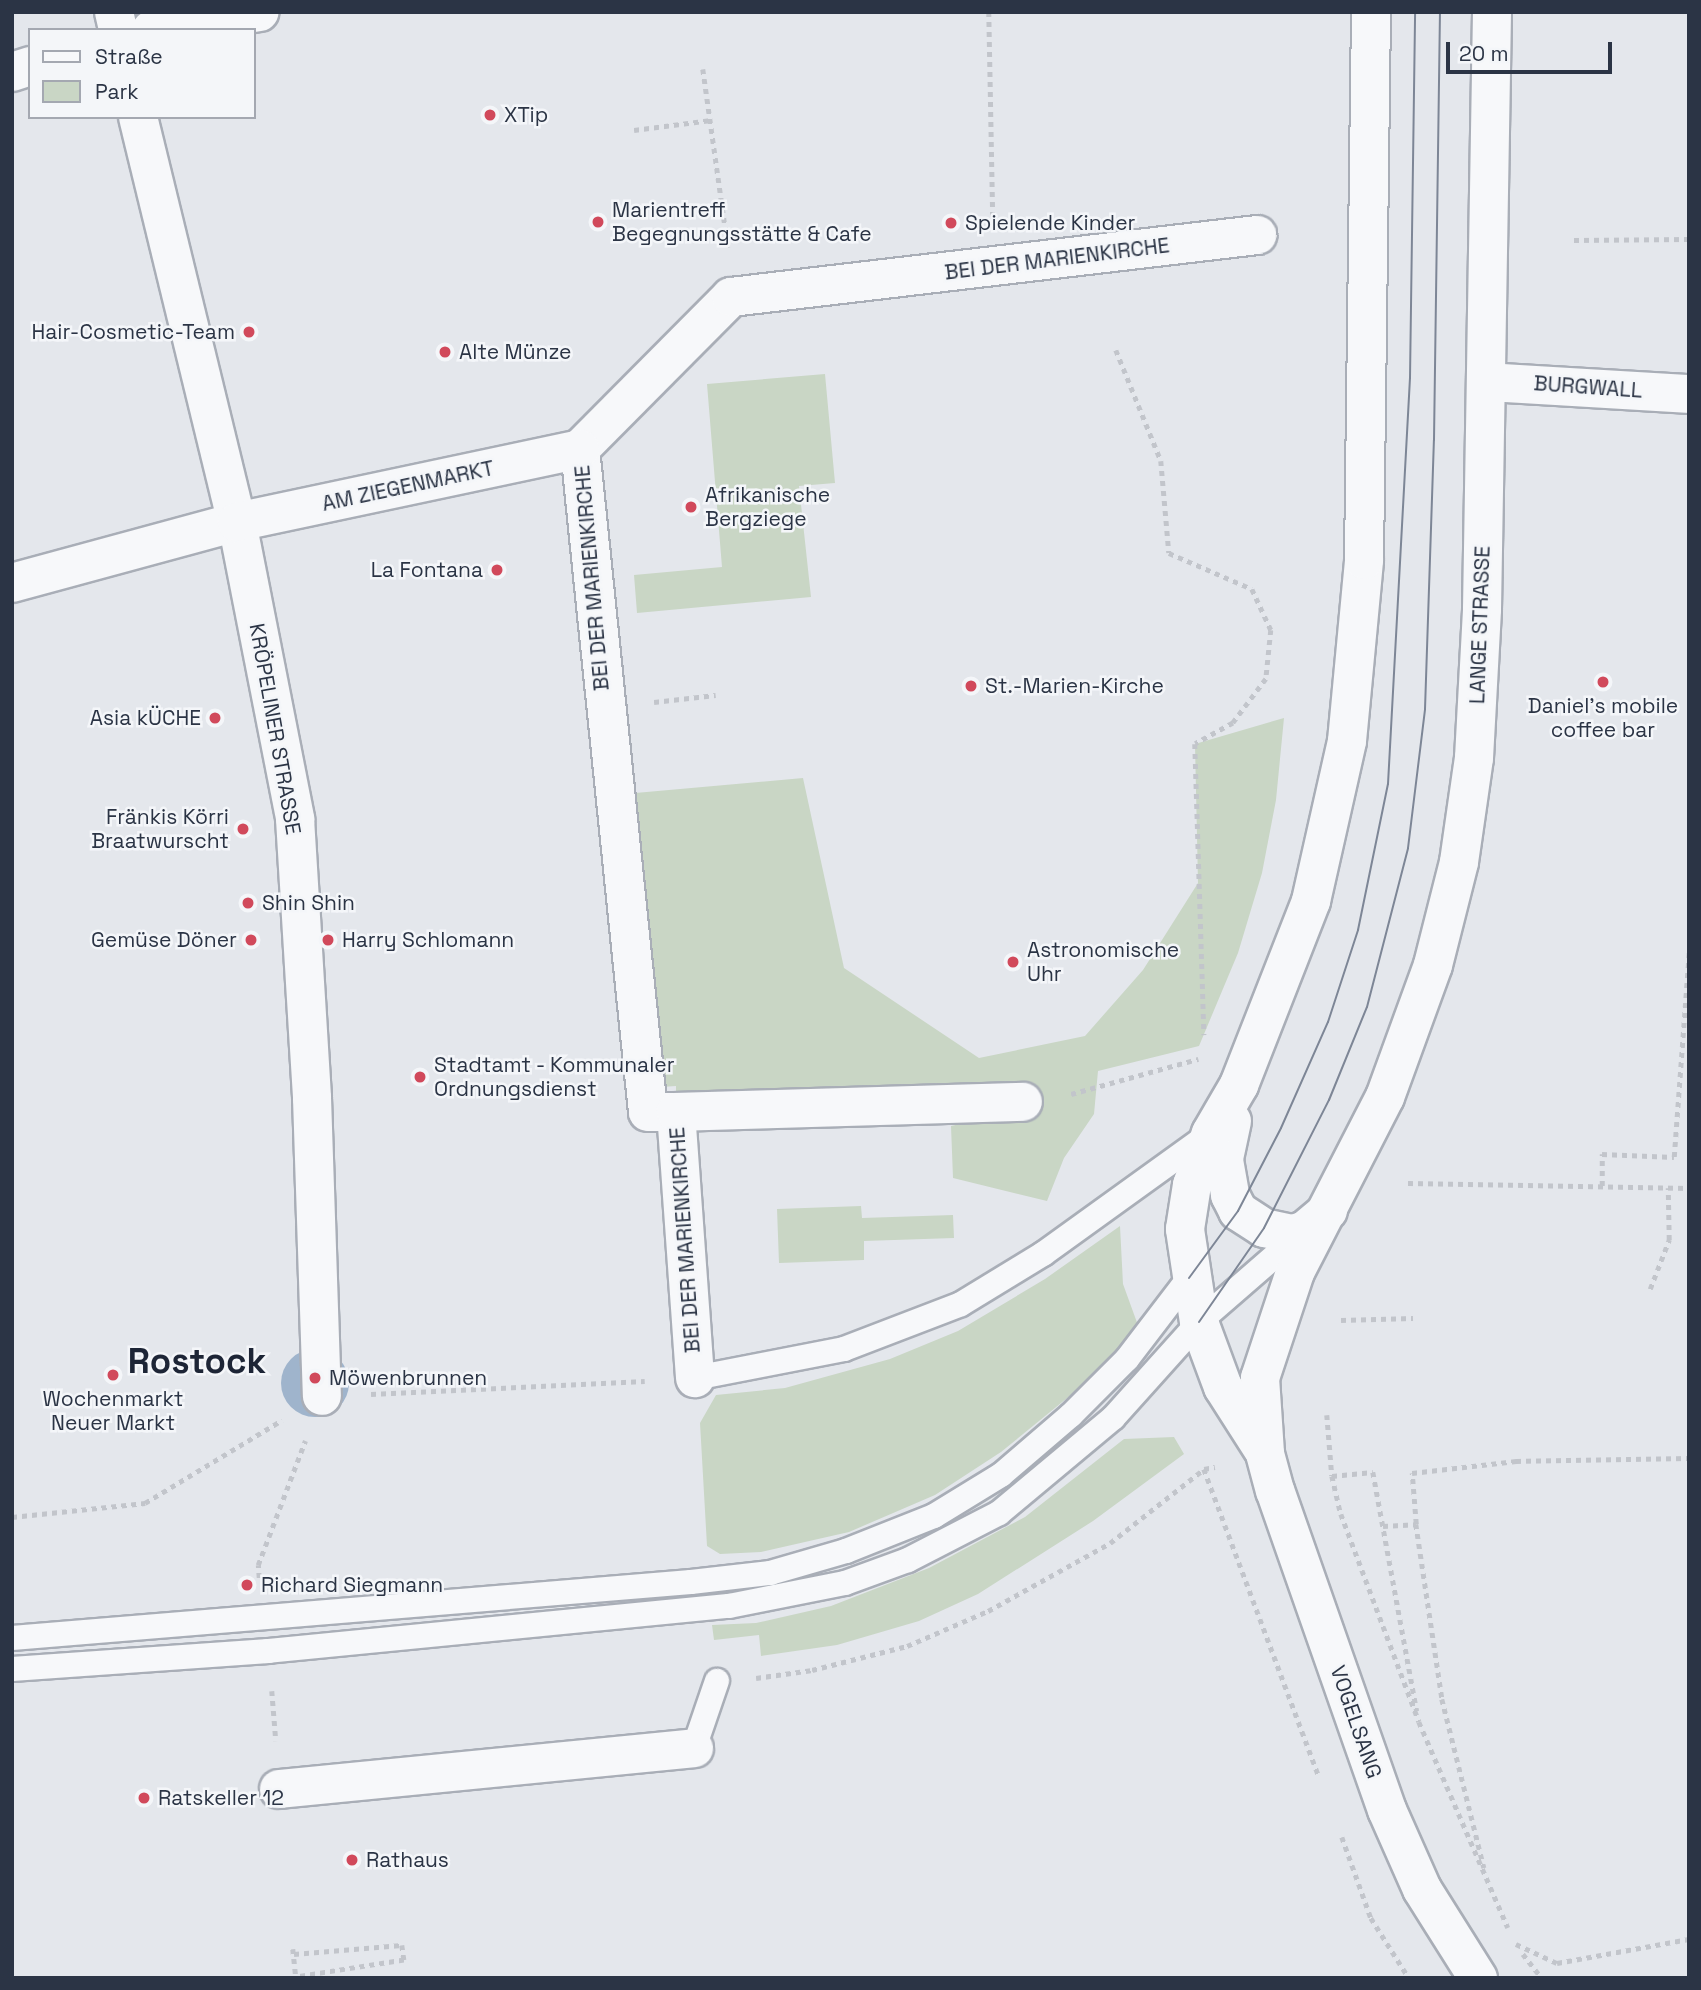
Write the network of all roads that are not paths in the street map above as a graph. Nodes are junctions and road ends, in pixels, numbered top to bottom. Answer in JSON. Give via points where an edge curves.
{"nodes":[{"id":1,"x":260,"y":12,"type":"edge"},
{"id":2,"x":1371,"y":12,"type":"edge"},
{"id":3,"x":1492,"y":12,"type":"edge"},
{"id":4,"x":163,"y":28,"type":"edge"},
{"id":5,"x":138,"y":119,"type":"edge"},
{"id":6,"x":1257,"y":235,"type":"dead end"},
{"id":7,"x":1488,"y":382,"type":"junction"},
{"id":8,"x":1689,"y":394,"type":"edge"},
{"id":9,"x":580,"y":449,"type":"junction"},
{"id":10,"x":237,"y":522,"type":"junction"},
{"id":11,"x":12,"y":583,"type":"edge"},
{"id":12,"x":1239,"y":1085,"type":"junction"},
{"id":13,"x":1040,"y":1100,"type":"road end"},
{"id":14,"x":676,"y":1112,"type":"junction"},
{"id":15,"x":1210,"y":1133,"type":"junction"},
{"id":16,"x":1317,"y":1221,"type":"junction"},
{"id":17,"x":1189,"y":1278,"type":"junction"},
{"id":18,"x":1199,"y":1322,"type":"junction"},
{"id":19,"x":695,"y":1378,"type":"joint"},
{"id":20,"x":322,"y":1396,"type":"dead end"},
{"id":21,"x":1265,"y":1453,"type":"junction"},
{"id":22,"x":12,"y":1638,"type":"edge"},
{"id":23,"x":12,"y":1670,"type":"edge"},
{"id":24,"x":717,"y":1681,"type":"road end"},
{"id":25,"x":694,"y":1748,"type":"joint"},
{"id":26,"x":279,"y":1789,"type":"dead end"},
{"id":27,"x":1478,"y":1978,"type":"edge"}],
"edges":[{"from":1,"to":4,"type":"street"},
{"from":2,"to":12,"type":"street","via":[[1364,560],[1346,741],[1311,901]]},
{"from":3,"to":7,"type":"street","name":"LANGE STRASSE"},
{"from":5,"to":10,"type":"street","name":"KRÖPELINER STRASSE"},
{"from":6,"to":9,"type":"street","name":"BEI DER MARIENKIRCHE","via":[[731,297]]},
{"from":7,"to":8,"type":"street","name":"BURGWALL"},
{"from":7,"to":16,"type":"street","name":"LANGE STRASSE","via":[[1474,758],[1459,862],[1433,965],[1385,1097]]},
{"from":9,"to":10,"type":"street","name":"AM ZIEGENMARKT"},
{"from":9,"to":14,"type":"street","name":"BEI DER MARIENKIRCHE","via":[[648,1112]]},
{"from":10,"to":11,"type":"street","name":"AM ZIEGENMARKT"},
{"from":10,"to":20,"type":"street","name":"KRÖPELINER STRASSE","via":[[295,819],[312,1098]]},
{"from":12,"to":15,"type":"street"},
{"from":12,"to":16,"type":"street","via":[[1224,1160],[1238,1211],[1264,1228],[1293,1234]]},
{"from":13,"to":14,"type":"street"},
{"from":14,"to":19,"type":"street","name":"BEI DER MARIENKIRCHE"},
{"from":15,"to":17,"type":"street","via":[[1192,1185],[1185,1229]]},
{"from":15,"to":19,"type":"lane","via":[[1043,1254],[961,1304],[844,1349]]},
{"from":16,"to":18,"type":"lane"},
{"from":16,"to":21,"type":"street","name":"LANGE STRASSE","via":[[1260,1378]]},
{"from":17,"to":18,"type":"street"},
{"from":17,"to":22,"type":"lane","via":[[1127,1359],[1001,1475],[934,1516],[846,1551],[770,1573],[691,1582]]},
{"from":18,"to":21,"type":"street","via":[[1223,1387]]},
{"from":18,"to":23,"type":"lane","via":[[1113,1418],[999,1513],[908,1560],[845,1583],[729,1606],[282,1650]]},
{"from":21,"to":27,"type":"street","name":"VOGELSANG","via":[[1387,1810],[1422,1889]]},
{"from":24,"to":25,"type":"lane"},
{"from":25,"to":26,"type":"street"}]}
